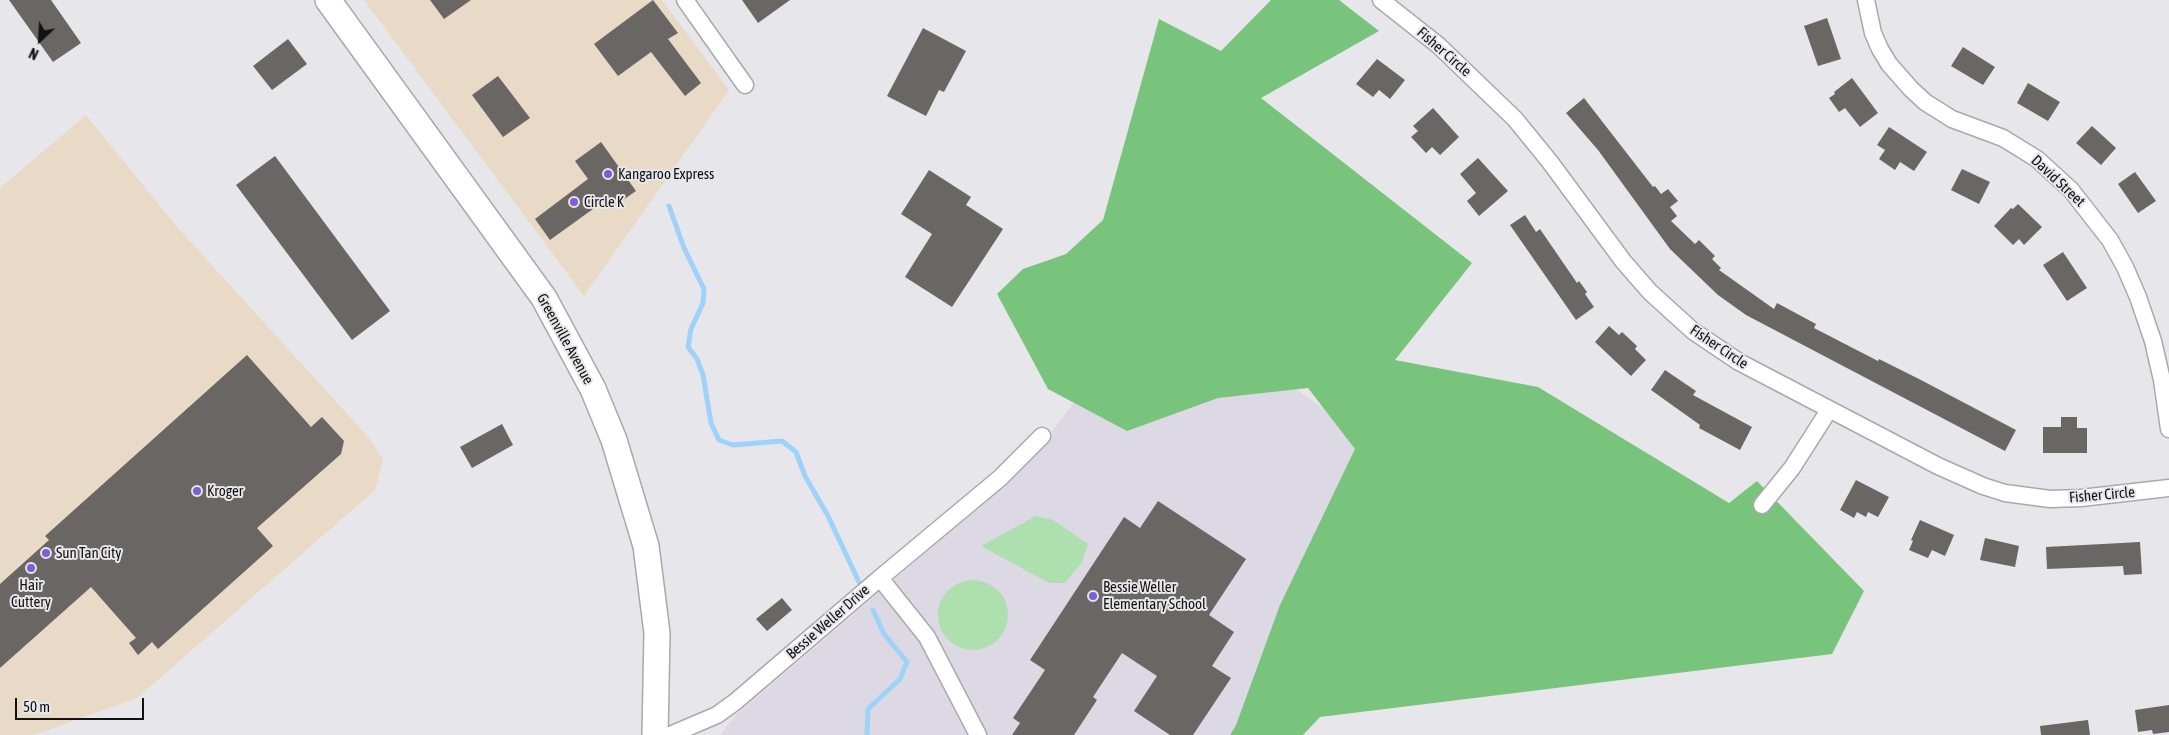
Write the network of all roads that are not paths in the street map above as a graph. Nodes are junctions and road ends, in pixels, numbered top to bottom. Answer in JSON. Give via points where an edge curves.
{"nodes":[{"id":1,"x":328,"y":0,"type":"edge"},
{"id":2,"x":685,"y":0,"type":"edge"},
{"id":3,"x":1381,"y":0,"type":"edge"},
{"id":4,"x":1866,"y":0,"type":"edge"},
{"id":5,"x":745,"y":85,"type":"dead end"},
{"id":6,"x":1829,"y":410,"type":"junction"},
{"id":7,"x":2169,"y":429,"type":"edge"},
{"id":8,"x":1042,"y":436,"type":"dead end"},
{"id":9,"x":2169,"y":488,"type":"edge"},
{"id":10,"x":1762,"y":505,"type":"dead end"},
{"id":11,"x":880,"y":578,"type":"junction"},
{"id":12,"x":655,"y":735,"type":"edge"},
{"id":13,"x":670,"y":735,"type":"edge"},
{"id":14,"x":978,"y":735,"type":"edge"}],
"edges":[{"from":1,"to":12,"type":"main road","name":"Greenville Avenue","via":[[544,298],[593,388],[614,440],[646,546],[657,633]]},
{"from":2,"to":5,"type":"street"},
{"from":3,"to":6,"type":"street","name":"Fisher Circle","via":[[1466,70],[1515,119],[1623,261],[1665,307],[1739,362]]},
{"from":4,"to":7,"type":"street","name":"David Street","via":[[1880,49],[1911,89],[1944,114],[2003,138],[2037,159],[2071,190],[2099,225],[2125,267],[2138,297],[2153,341]]},
{"from":6,"to":9,"type":"street","name":"Fisher Circle","via":[[1938,466],[2005,493],[2050,499]]},
{"from":6,"to":10,"type":"street"},
{"from":8,"to":11,"type":"street","via":[[1000,478]]},
{"from":11,"to":13,"type":"street","name":"Bessie Weller Drive","via":[[734,702],[717,714]]},
{"from":11,"to":14,"type":"street","name":"Bessie Weller Drive","via":[[927,637]]}]}
